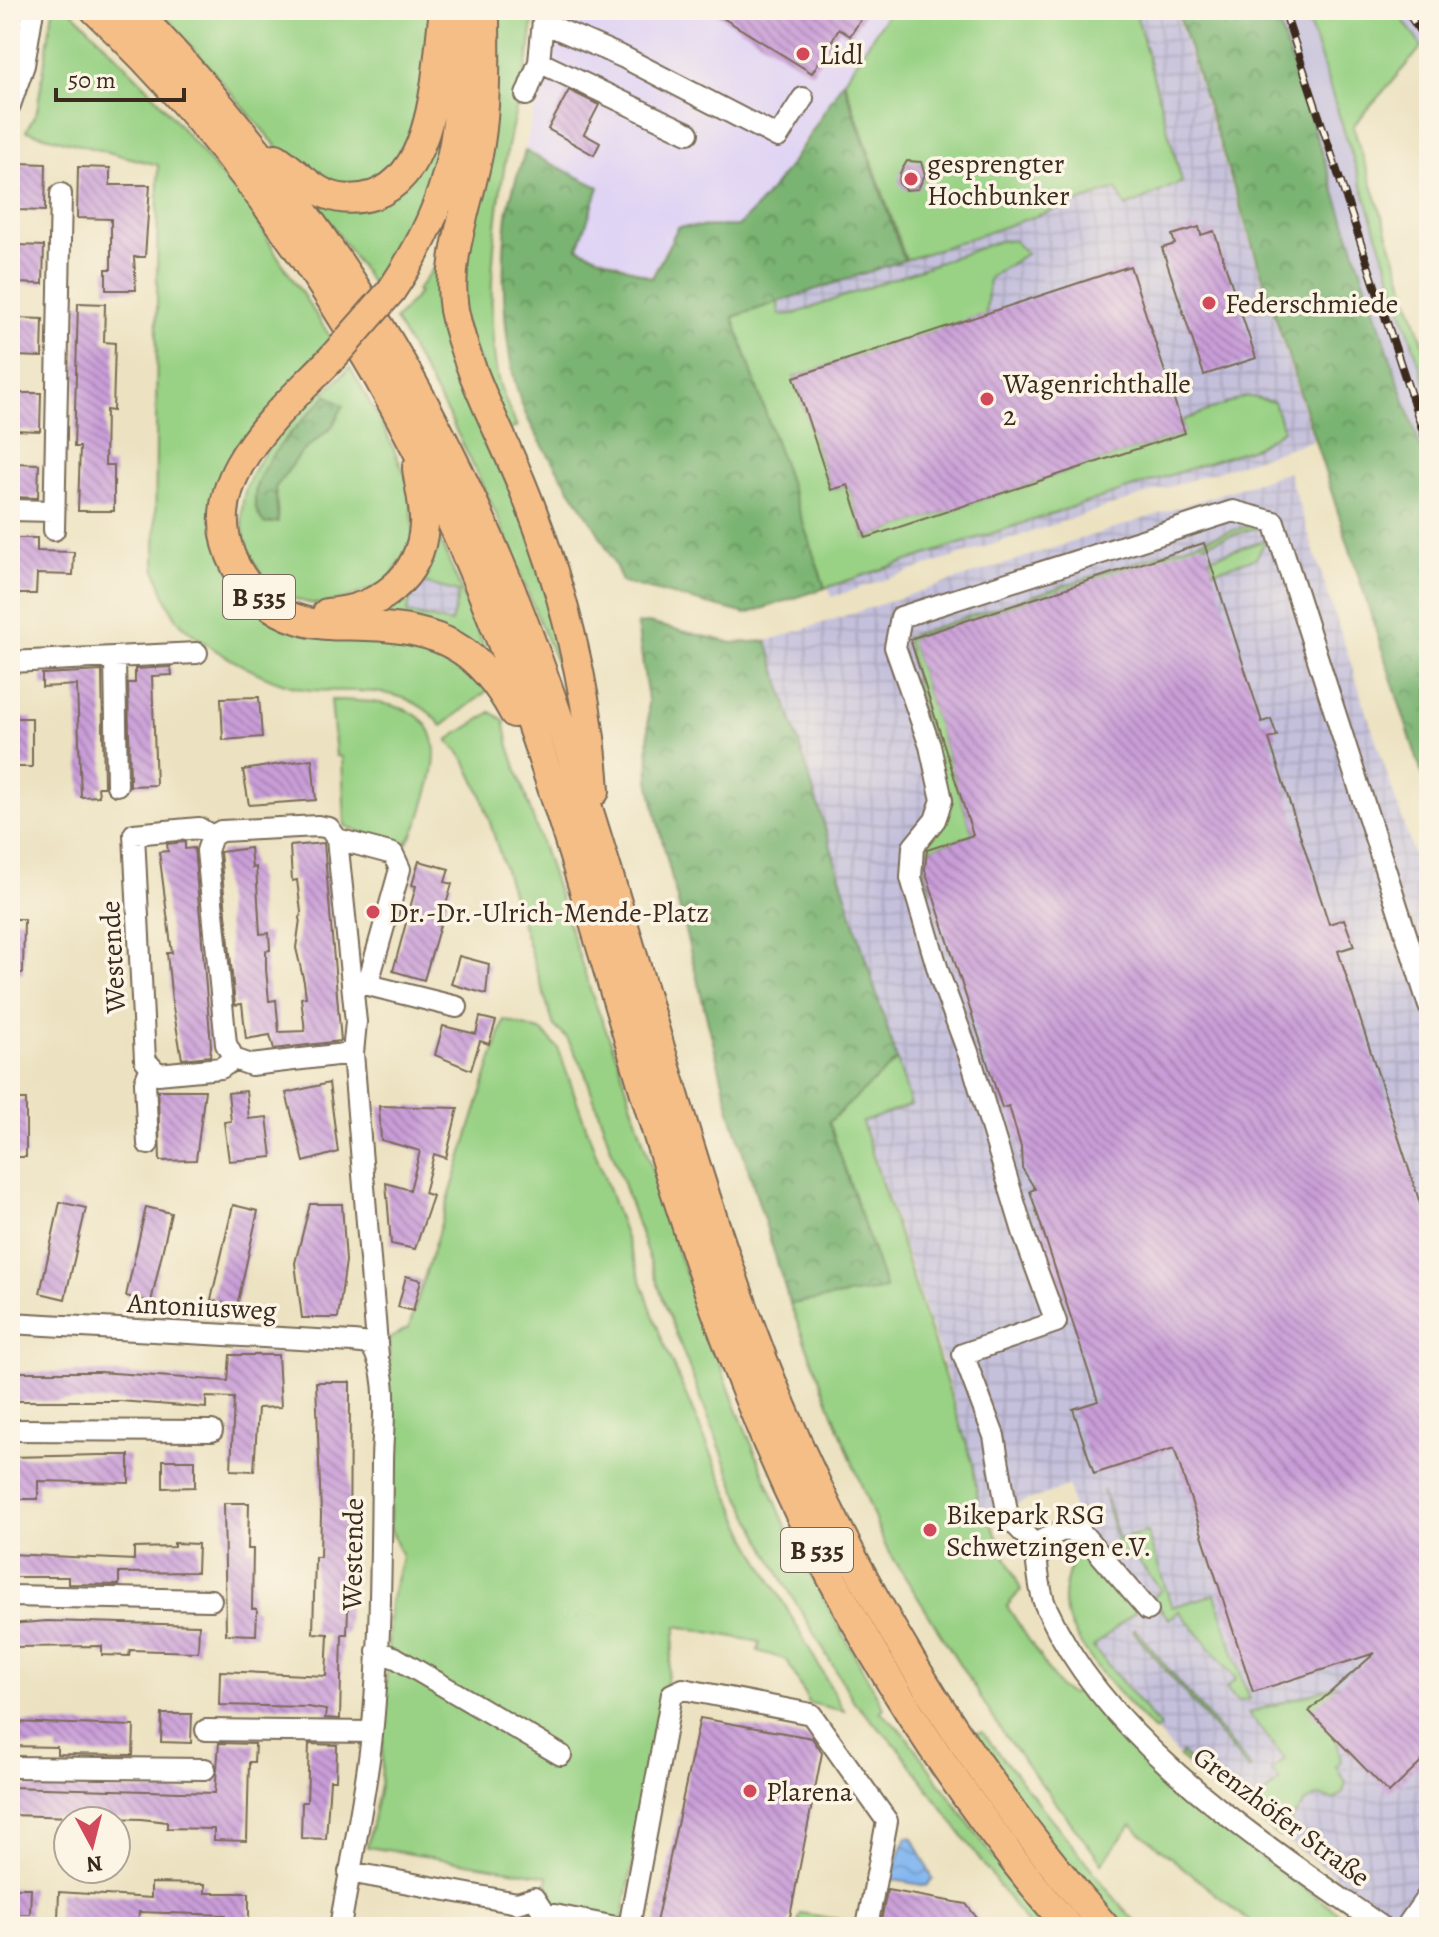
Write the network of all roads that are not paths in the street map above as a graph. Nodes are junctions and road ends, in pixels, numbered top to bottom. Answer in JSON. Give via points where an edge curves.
{"nodes":[{"id":1,"x":33,"y":10,"type":"edge"},
{"id":2,"x":95,"y":10,"type":"edge"},
{"id":3,"x":134,"y":10,"type":"edge"},
{"id":4,"x":444,"y":10,"type":"edge"},
{"id":5,"x":463,"y":10,"type":"edge"},
{"id":6,"x":485,"y":10,"type":"edge"},
{"id":7,"x":544,"y":16,"type":"edge"},
{"id":8,"x":539,"y":62,"type":"junction"},
{"id":9,"x":526,"y":95,"type":"dead end"},
{"id":10,"x":803,"y":98,"type":"dead end"},
{"id":11,"x":10,"y":105,"type":"edge"},
{"id":12,"x":688,"y":133,"type":"dead end"},
{"id":13,"x":250,"y":141,"type":"junction"},
{"id":14,"x":61,"y":194,"type":"dead end"},
{"id":15,"x":466,"y":202,"type":"junction"},
{"id":16,"x":394,"y":297,"type":"junction"},
{"id":17,"x":336,"y":361,"type":"junction"},
{"id":18,"x":413,"y":444,"type":"junction"},
{"id":19,"x":10,"y":510,"type":"edge"},
{"id":20,"x":197,"y":653,"type":"dead end"},
{"id":21,"x":115,"y":657,"type":"junction"},
{"id":22,"x":10,"y":662,"type":"edge"},
{"id":23,"x":549,"y":777,"type":"junction"},
{"id":24,"x":117,"y":785,"type":"dead end"},
{"id":25,"x":212,"y":836,"type":"junction"},
{"id":26,"x":598,"y":836,"type":"junction"},
{"id":27,"x":337,"y":839,"type":"junction"},
{"id":28,"x":360,"y":982,"type":"junction"},
{"id":29,"x":1429,"y":1006,"type":"edge"},
{"id":30,"x":457,"y":1007,"type":"dead end"},
{"id":31,"x":353,"y":1053,"type":"junction"},
{"id":32,"x":234,"y":1059,"type":"junction"},
{"id":33,"x":151,"y":1067,"type":"junction"},
{"id":34,"x":148,"y":1144,"type":"dead end"},
{"id":35,"x":10,"y":1323,"type":"edge"},
{"id":36,"x":379,"y":1359,"type":"junction"},
{"id":37,"x":10,"y":1430,"type":"edge"},
{"id":38,"x":212,"y":1431,"type":"dead end"},
{"id":39,"x":1034,"y":1544,"type":"junction"},
{"id":40,"x":10,"y":1596,"type":"edge"},
{"id":41,"x":211,"y":1600,"type":"dead end"},
{"id":42,"x":1148,"y":1610,"type":"dead end"},
{"id":43,"x":377,"y":1651,"type":"junction"},
{"id":44,"x":206,"y":1730,"type":"dead end"},
{"id":45,"x":372,"y":1732,"type":"junction"},
{"id":46,"x":561,"y":1755,"type":"dead end"},
{"id":47,"x":10,"y":1767,"type":"edge"},
{"id":48,"x":205,"y":1769,"type":"dead end"},
{"id":49,"x":349,"y":1872,"type":"junction"},
{"id":50,"x":1429,"y":1894,"type":"edge"},
{"id":51,"x":340,"y":1927,"type":"edge"},
{"id":52,"x":616,"y":1927,"type":"edge"},
{"id":53,"x":629,"y":1927,"type":"edge"},
{"id":54,"x":867,"y":1927,"type":"edge"},
{"id":55,"x":1068,"y":1927,"type":"edge"},
{"id":56,"x":1105,"y":1927,"type":"edge"},
{"id":57,"x":1382,"y":1927,"type":"edge"},
{"id":58,"x":1406,"y":1927,"type":"edge"}],
"edges":[{"from":1,"to":11,"type":"street","via":[[24,65]]},
{"from":2,"to":18,"type":"highway","number":"B 535","via":[[173,92],[264,203],[333,303]]},
{"from":3,"to":13,"type":"highway","number":"B 535"},
{"from":4,"to":13,"type":"highway","number":"B 535","via":[[424,138],[415,160],[391,186],[360,198],[327,194]]},
{"from":5,"to":16,"type":"highway","number":"B 535","via":[[460,112],[452,166]]},
{"from":6,"to":15,"type":"highway","number":"B 535","via":[[482,131]]},
{"from":7,"to":8,"type":"street"},
{"from":7,"to":10,"type":"street","via":[[778,137]]},
{"from":8,"to":9,"type":"street"},
{"from":8,"to":12,"type":"street"},
{"from":13,"to":26,"type":"highway","number":"B 535","via":[[357,290],[452,456],[524,623]]},
{"from":14,"to":19,"type":"street","via":[[54,521]]},
{"from":15,"to":16,"type":"highway","number":"B 535","via":[[433,259]]},
{"from":15,"to":26,"type":"highway","number":"B 535","via":[[454,268],[455,314],[555,581],[578,676],[594,771]]},
{"from":16,"to":17,"type":"highway","number":"B 535","bridge":true},
{"from":17,"to":18,"type":"highway","number":"B 535","via":[[262,448],[244,479],[236,536],[256,578],[307,612],[348,612],[397,586],[417,556],[424,526]]},
{"from":17,"to":23,"type":"highway","number":"B 535","via":[[251,445],[236,469],[224,522],[237,569],[265,602],[302,621],[415,630],[468,653],[496,682]]},
{"from":18,"to":23,"type":"highway","number":"B 535","via":[[493,621]]},
{"from":20,"to":21,"type":"street"},
{"from":21,"to":22,"type":"street"},
{"from":21,"to":24,"type":"street"},
{"from":23,"to":55,"type":"highway","number":"B 535","via":[[696,1255],[795,1505],[917,1726],[963,1796]]},
{"from":25,"to":27,"type":"street","name":"Westende","via":[[221,831],[318,826],[329,828]]},
{"from":25,"to":32,"type":"street","via":[[207,851],[226,1044]]},
{"from":25,"to":33,"type":"street","name":"Westende","via":[[199,828],[134,834],[145,1060]]},
{"from":26,"to":56,"type":"highway","number":"B 535","via":[[719,1235],[816,1486],[879,1607],[953,1730],[1048,1860]]},
{"from":27,"to":28,"type":"street","name":"Westende"},
{"from":27,"to":28,"type":"street","name":"Westende","via":[[393,854],[400,869]]},
{"from":28,"to":30,"type":"street"},
{"from":28,"to":31,"type":"street","name":"Westende"},
{"from":29,"to":39,"type":"street","via":[[1274,522],[1233,511],[901,617],[895,647],[930,746],[942,800],[935,820],[913,847],[911,878],[1056,1322],[963,1354],[994,1436],[1008,1517]]},
{"from":31,"to":32,"type":"street","via":[[251,1065]]},
{"from":31,"to":36,"type":"street","name":"Westende"},
{"from":32,"to":33,"type":"street","via":[[221,1068],[158,1074]]},
{"from":33,"to":34,"type":"street","via":[[145,1082]]},
{"from":35,"to":36,"type":"street","name":"Antoniusweg","via":[[353,1342],[370,1344]]},
{"from":36,"to":43,"type":"street","name":"Westende"},
{"from":37,"to":38,"type":"street"},
{"from":39,"to":42,"type":"street","via":[[1063,1530],[1081,1532]]},
{"from":39,"to":57,"type":"street","name":"Grenzhöfer Straße","via":[[1045,1607],[1081,1668],[1149,1747],[1233,1821]]},
{"from":40,"to":41,"type":"street"},
{"from":43,"to":45,"type":"street","name":"Westende"},
{"from":43,"to":46,"type":"street","name":"Westende"},
{"from":44,"to":45,"type":"street"},
{"from":45,"to":49,"type":"street","name":"Westende"},
{"from":47,"to":48,"type":"street"},
{"from":49,"to":51,"type":"street","name":"Westende"},
{"from":49,"to":52,"type":"street","via":[[517,1903],[534,1898],[544,1913]]},
{"from":50,"to":58,"type":"street"},
{"from":53,"to":54,"type":"street","via":[[672,1694],[683,1689],[811,1714],[887,1821]]}]}
